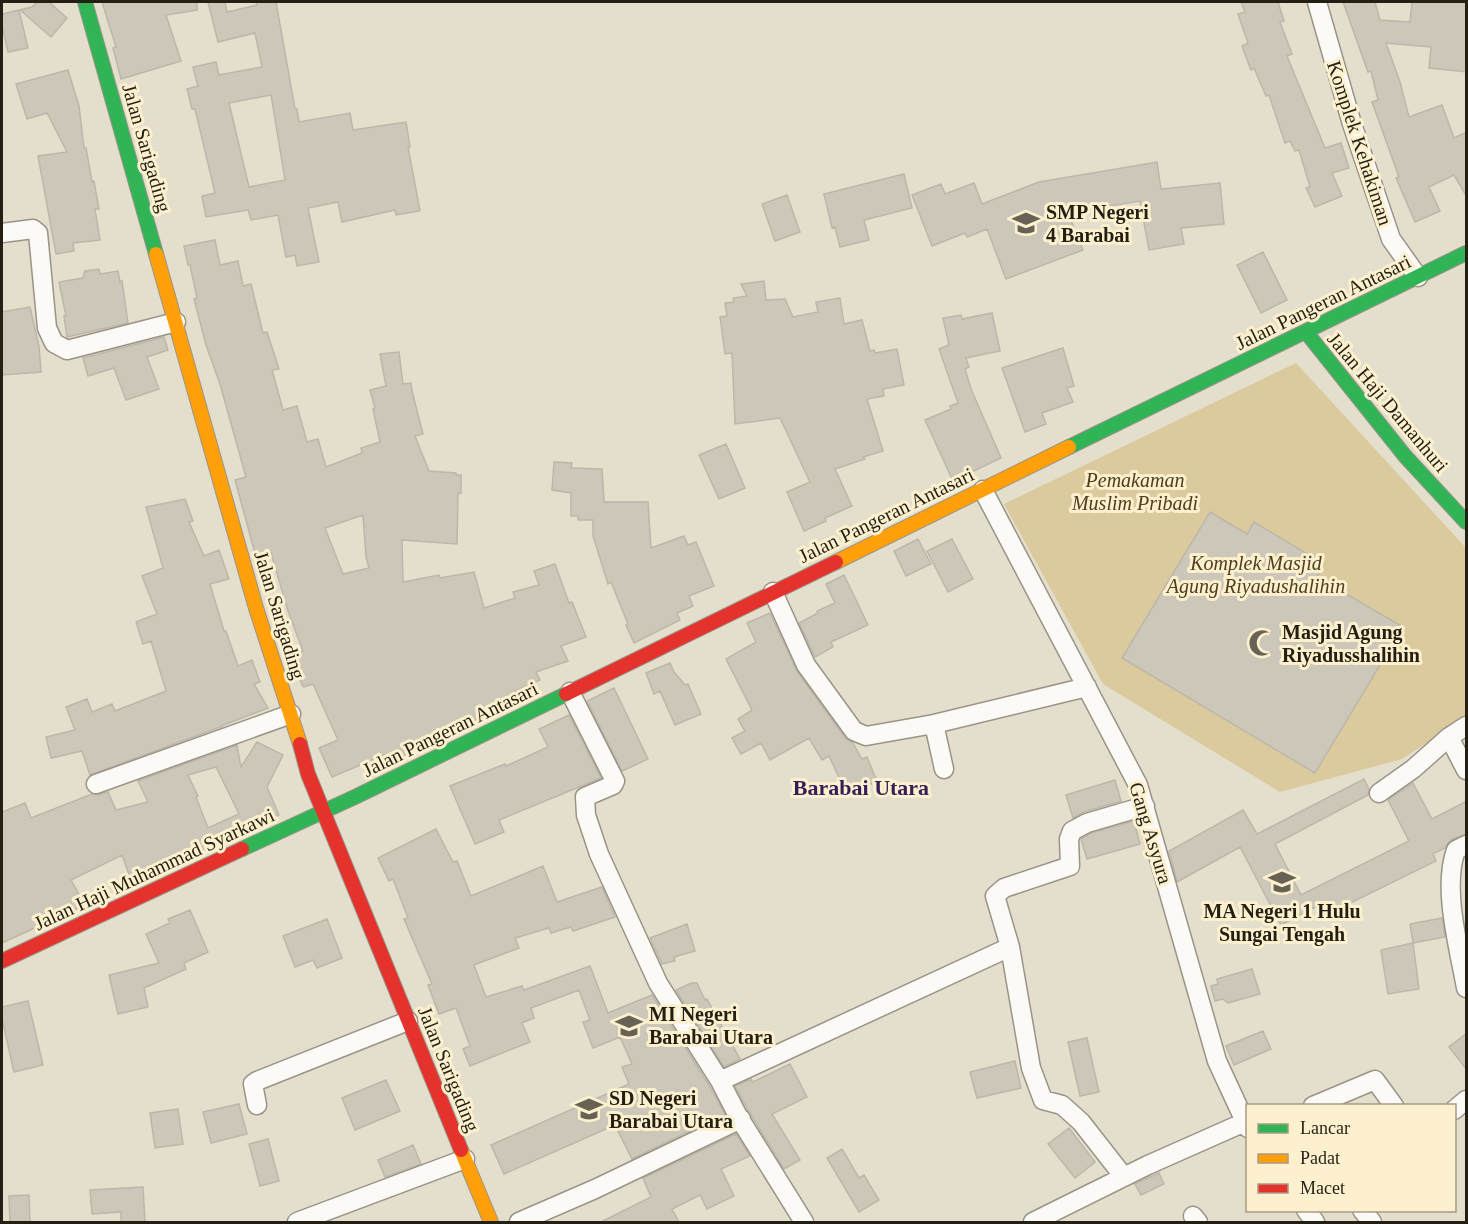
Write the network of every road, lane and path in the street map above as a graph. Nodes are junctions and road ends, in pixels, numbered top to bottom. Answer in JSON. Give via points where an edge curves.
{"nodes":[{"id":1,"x":85,"y":2,"type":"edge"},
{"id":2,"x":1317,"y":2,"type":"edge"},
{"id":3,"x":2,"y":233,"type":"edge"},
{"id":4,"x":1467,"y":254,"type":"edge"},
{"id":5,"x":1418,"y":277,"type":"junction"},
{"id":6,"x":176,"y":322,"type":"junction"},
{"id":7,"x":1305,"y":332,"type":"junction"},
{"id":8,"x":983,"y":490,"type":"junction"},
{"id":9,"x":1467,"y":522,"type":"edge"},
{"id":10,"x":773,"y":592,"type":"junction"},
{"id":11,"x":1087,"y":687,"type":"junction"},
{"id":12,"x":570,"y":692,"type":"junction"},
{"id":13,"x":291,"y":714,"type":"junction"},
{"id":14,"x":934,"y":724,"type":"junction"},
{"id":15,"x":1467,"y":726,"type":"edge"},
{"id":16,"x":1449,"y":737,"type":"junction"},
{"id":17,"x":944,"y":769,"type":"dead end"},
{"id":18,"x":1467,"y":770,"type":"edge"},
{"id":19,"x":96,"y":784,"type":"dead end"},
{"id":20,"x":1379,"y":793,"type":"dead end"},
{"id":21,"x":1145,"y":806,"type":"junction"},
{"id":22,"x":323,"y":812,"type":"junction"},
{"id":23,"x":1467,"y":845,"type":"edge"},
{"id":24,"x":1010,"y":947,"type":"junction"},
{"id":25,"x":2,"y":961,"type":"edge"},
{"id":26,"x":1467,"y":988,"type":"edge"},
{"id":27,"x":408,"y":1021,"type":"junction"},
{"id":28,"x":720,"y":1081,"type":"junction"},
{"id":29,"x":1318,"y":1104,"type":"edge"},
{"id":30,"x":1393,"y":1104,"type":"edge"},
{"id":31,"x":257,"y":1105,"type":"dead end"},
{"id":32,"x":741,"y":1119,"type":"junction"},
{"id":33,"x":1246,"y":1125,"type":"edge"},
{"id":34,"x":465,"y":1159,"type":"junction"},
{"id":35,"x":1125,"y":1177,"type":"junction"},
{"id":36,"x":297,"y":1222,"type":"edge"},
{"id":37,"x":491,"y":1222,"type":"edge"},
{"id":38,"x":519,"y":1222,"type":"edge"},
{"id":39,"x":804,"y":1222,"type":"edge"},
{"id":40,"x":1033,"y":1222,"type":"edge"}],
"edges":[{"from":1,"to":6,"type":"main road","name":"Jalan Sarigading"},
{"from":2,"to":5,"type":"street","name":"Komplek Kehakiman","via":[[1391,239]]},
{"from":3,"to":6,"type":"street","via":[[33,229],[38,233],[47,328],[54,343],[67,350]]},
{"from":4,"to":5,"type":"main road","name":"Jalan Pangeran Antasari"},
{"from":5,"to":7,"type":"main road","name":"Jalan Pangeran Antasari"},
{"from":6,"to":13,"type":"main road","name":"Jalan Sarigading","via":[[256,608]]},
{"from":7,"to":8,"type":"main road","name":"Jalan Pangeran Antasari"},
{"from":7,"to":9,"type":"main road","name":"Jalan Haji Damanhuri","via":[[1405,456]]},
{"from":8,"to":10,"type":"main road","name":"Jalan Pangeran Antasari"},
{"from":8,"to":11,"type":"street","name":"Gang Asyura"},
{"from":10,"to":12,"type":"main road","name":"Jalan Pangeran Antasari"},
{"from":10,"to":14,"type":"street","via":[[806,665],[854,731],[866,736]]},
{"from":11,"to":14,"type":"street"},
{"from":11,"to":21,"type":"street","name":"Gang Asyura","via":[[1138,784]]},
{"from":12,"to":22,"type":"main road","name":"Jalan Pangeran Antasari"},
{"from":12,"to":28,"type":"street","via":[[615,781],[585,797],[586,815],[599,854],[658,983]]},
{"from":13,"to":19,"type":"street"},
{"from":13,"to":22,"type":"main road","name":"Jalan Sarigading"},
{"from":14,"to":17,"type":"street"},
{"from":15,"to":16,"type":"street"},
{"from":16,"to":18,"type":"street"},
{"from":16,"to":20,"type":"street"},
{"from":21,"to":24,"type":"street","via":[[1072,831],[1070,866],[1004,888],[995,896]]},
{"from":21,"to":33,"type":"street","name":"Gang Asyura","via":[[1217,1061]]},
{"from":22,"to":25,"type":"main road","name":"Jalan Haji Muhammad Syarkawi"},
{"from":22,"to":27,"type":"main road","name":"Jalan Sarigading"},
{"from":23,"to":26,"type":"street","via":[[1456,850],[1454,856],[1451,895]]},
{"from":24,"to":28,"type":"street"},
{"from":24,"to":35,"type":"street","via":[[1031,1068],[1043,1100],[1062,1105],[1082,1122]]},
{"from":27,"to":31,"type":"street","via":[[257,1081],[253,1084]]},
{"from":27,"to":34,"type":"main road","name":"Jalan Sarigading"},
{"from":28,"to":32,"type":"street"},
{"from":29,"to":30,"type":"street","via":[[1375,1080]]},
{"from":32,"to":38,"type":"street"},
{"from":32,"to":39,"type":"street"},
{"from":33,"to":35,"type":"street"},
{"from":34,"to":36,"type":"street"},
{"from":34,"to":37,"type":"main road","name":"Jalan Sarigading"},
{"from":35,"to":40,"type":"street"}]}
